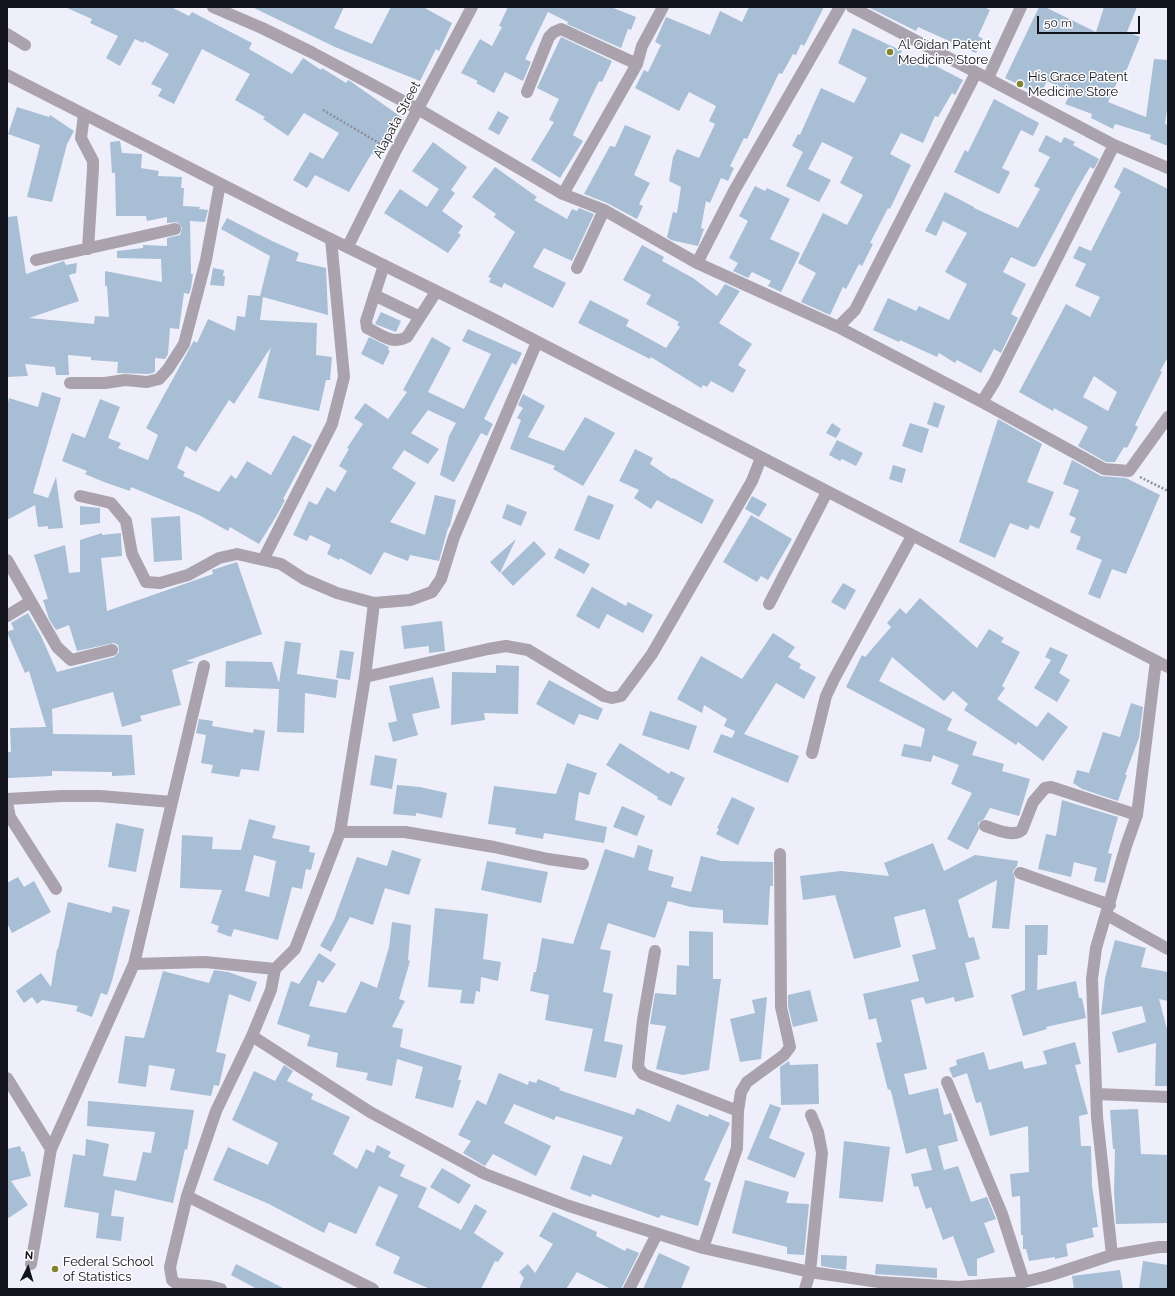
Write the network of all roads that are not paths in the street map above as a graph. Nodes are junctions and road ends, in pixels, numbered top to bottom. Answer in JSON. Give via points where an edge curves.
{"nodes":[{"id":1,"x":212,"y":7,"type":"edge"},
{"id":2,"x":472,"y":7,"type":"edge"},
{"id":3,"x":663,"y":7,"type":"edge"},
{"id":4,"x":840,"y":7,"type":"edge"},
{"id":5,"x":852,"y":7,"type":"edge"},
{"id":6,"x":1021,"y":7,"type":"edge"},
{"id":7,"x":7,"y":34,"type":"edge"},
{"id":8,"x":25,"y":45,"type":"dead end"},
{"id":9,"x":637,"y":64,"type":"junction"},
{"id":10,"x":976,"y":73,"type":"junction"},
{"id":11,"x":7,"y":75,"type":"edge"},
{"id":12,"x":988,"y":78,"type":"junction"},
{"id":13,"x":527,"y":92,"type":"dead end"},
{"id":14,"x":418,"y":109,"type":"junction"},
{"id":15,"x":84,"y":115,"type":"junction"},
{"id":16,"x":1114,"y":145,"type":"junction"},
{"id":17,"x":1168,"y":168,"type":"edge"},
{"id":18,"x":220,"y":184,"type":"junction"},
{"id":19,"x":563,"y":194,"type":"junction"},
{"id":20,"x":604,"y":210,"type":"junction"},
{"id":21,"x":175,"y":229,"type":"dead end"},
{"id":22,"x":331,"y":239,"type":"junction"},
{"id":23,"x":348,"y":246,"type":"junction"},
{"id":24,"x":88,"y":249,"type":"junction"},
{"id":25,"x":36,"y":260,"type":"dead end"},
{"id":26,"x":697,"y":263,"type":"junction"},
{"id":27,"x":384,"y":265,"type":"junction"},
{"id":28,"x":577,"y":268,"type":"dead end"},
{"id":29,"x":436,"y":292,"type":"junction"},
{"id":30,"x":374,"y":295,"type":"junction"},
{"id":31,"x":420,"y":317,"type":"junction"},
{"id":32,"x":838,"y":327,"type":"junction"},
{"id":33,"x":537,"y":342,"type":"junction"},
{"id":34,"x":70,"y":383,"type":"dead end"},
{"id":35,"x":982,"y":402,"type":"junction"},
{"id":36,"x":1168,"y":418,"type":"edge"},
{"id":37,"x":761,"y":458,"type":"junction"},
{"id":38,"x":827,"y":492,"type":"junction"},
{"id":39,"x":80,"y":496,"type":"dead end"},
{"id":40,"x":912,"y":536,"type":"junction"},
{"id":41,"x":7,"y":560,"type":"edge"},
{"id":42,"x":263,"y":560,"type":"junction"},
{"id":43,"x":30,"y":602,"type":"junction"},
{"id":44,"x":374,"y":603,"type":"junction"},
{"id":45,"x":769,"y":604,"type":"dead end"},
{"id":46,"x":7,"y":616,"type":"edge"},
{"id":47,"x":112,"y":650,"type":"dead end"},
{"id":48,"x":1156,"y":661,"type":"junction"},
{"id":49,"x":204,"y":666,"type":"dead end"},
{"id":50,"x":1168,"y":667,"type":"edge"},
{"id":51,"x":365,"y":677,"type":"junction"},
{"id":52,"x":812,"y":753,"type":"dead end"},
{"id":53,"x":7,"y":799,"type":"edge"},
{"id":54,"x":172,"y":802,"type":"junction"},
{"id":55,"x":7,"y":803,"type":"edge"},
{"id":56,"x":1137,"y":815,"type":"junction"},
{"id":57,"x":984,"y":826,"type":"dead end"},
{"id":58,"x":340,"y":832,"type":"junction"},
{"id":59,"x":780,"y":854,"type":"dead end"},
{"id":60,"x":583,"y":864,"type":"dead end"},
{"id":61,"x":1020,"y":873,"type":"dead end"},
{"id":62,"x":56,"y":889,"type":"dead end"},
{"id":63,"x":1108,"y":910,"type":"junction"},
{"id":64,"x":1168,"y":949,"type":"edge"},
{"id":65,"x":656,"y":950,"type":"dead end"},
{"id":66,"x":134,"y":964,"type":"junction"},
{"id":67,"x":275,"y":969,"type":"junction"},
{"id":68,"x":252,"y":1036,"type":"junction"},
{"id":69,"x":7,"y":1078,"type":"edge"},
{"id":70,"x":947,"y":1082,"type":"dead end"},
{"id":71,"x":1097,"y":1094,"type":"junction"},
{"id":72,"x":1168,"y":1097,"type":"edge"},
{"id":73,"x":738,"y":1111,"type":"junction"},
{"id":74,"x":811,"y":1116,"type":"dead end"},
{"id":75,"x":51,"y":1149,"type":"junction"},
{"id":76,"x":187,"y":1196,"type":"junction"},
{"id":77,"x":657,"y":1234,"type":"junction"},
{"id":78,"x":1168,"y":1247,"type":"edge"},
{"id":79,"x":703,"y":1248,"type":"junction"},
{"id":80,"x":1112,"y":1255,"type":"junction"},
{"id":81,"x":30,"y":1264,"type":"dead end"},
{"id":82,"x":810,"y":1272,"type":"junction"},
{"id":83,"x":1024,"y":1282,"type":"junction"},
{"id":84,"x":221,"y":1289,"type":"edge"},
{"id":85,"x":373,"y":1289,"type":"edge"},
{"id":86,"x":629,"y":1289,"type":"edge"},
{"id":87,"x":805,"y":1289,"type":"edge"}],
"edges":[{"from":1,"to":14,"type":"street","via":[[311,52]]},
{"from":2,"to":14,"type":"street","name":"Alapata Street"},
{"from":3,"to":9,"type":"street","via":[[642,46]]},
{"from":4,"to":26,"type":"street","via":[[734,192]]},
{"from":5,"to":10,"type":"street"},
{"from":6,"to":12,"type":"street"},
{"from":7,"to":8,"type":"street"},
{"from":9,"to":13,"type":"street","via":[[561,29],[549,37]]},
{"from":9,"to":19,"type":"street"},
{"from":10,"to":12,"type":"street"},
{"from":10,"to":32,"type":"street","via":[[855,310]]},
{"from":11,"to":15,"type":"street"},
{"from":12,"to":16,"type":"street"},
{"from":14,"to":19,"type":"street"},
{"from":14,"to":23,"type":"street","name":"Alapata Street"},
{"from":15,"to":18,"type":"street"},
{"from":15,"to":24,"type":"street","via":[[81,138],[93,161]]},
{"from":16,"to":17,"type":"street"},
{"from":16,"to":35,"type":"street"},
{"from":18,"to":22,"type":"street"},
{"from":18,"to":34,"type":"street","via":[[206,260],[184,344],[168,369],[159,379],[147,382],[125,380]]},
{"from":19,"to":20,"type":"street"},
{"from":20,"to":26,"type":"street"},
{"from":20,"to":28,"type":"street"},
{"from":21,"to":24,"type":"street"},
{"from":22,"to":23,"type":"street"},
{"from":22,"to":42,"type":"street","via":[[344,377],[342,389],[332,424]]},
{"from":23,"to":27,"type":"street"},
{"from":24,"to":25,"type":"street"},
{"from":26,"to":32,"type":"street"},
{"from":27,"to":29,"type":"street"},
{"from":27,"to":30,"type":"street"},
{"from":29,"to":31,"type":"street"},
{"from":29,"to":33,"type":"street"},
{"from":30,"to":31,"type":"street"},
{"from":30,"to":31,"type":"street","via":[[366,321],[367,328],[394,342],[407,337]]},
{"from":32,"to":35,"type":"street"},
{"from":33,"to":37,"type":"street"},
{"from":33,"to":44,"type":"street","via":[[454,537],[441,580],[432,592],[410,600]]},
{"from":35,"to":36,"type":"street","via":[[1104,469],[1129,471]]},
{"from":37,"to":38,"type":"street"},
{"from":37,"to":51,"type":"street","via":[[752,481],[656,648],[621,696],[604,696],[528,650],[506,646]]},
{"from":38,"to":40,"type":"street"},
{"from":38,"to":45,"type":"street"},
{"from":39,"to":42,"type":"street","via":[[111,503],[126,521],[132,554],[146,582],[160,583],[188,575],[219,558],[237,554]]},
{"from":40,"to":48,"type":"street"},
{"from":40,"to":52,"type":"street","via":[[826,696]]},
{"from":41,"to":43,"type":"street"},
{"from":42,"to":44,"type":"street","via":[[281,564],[304,579],[336,593]]},
{"from":43,"to":46,"type":"street"},
{"from":43,"to":47,"type":"street","via":[[57,647],[71,660]]},
{"from":44,"to":51,"type":"street"},
{"from":48,"to":50,"type":"street"},
{"from":48,"to":56,"type":"street"},
{"from":49,"to":54,"type":"street"},
{"from":51,"to":58,"type":"street"},
{"from":53,"to":54,"type":"street","via":[[100,796]]},
{"from":54,"to":66,"type":"street"},
{"from":55,"to":62,"type":"street","via":[[10,817]]},
{"from":56,"to":57,"type":"street","via":[[1051,787],[1045,788],[1033,802],[1022,830],[1018,833]]},
{"from":56,"to":63,"type":"street"},
{"from":58,"to":60,"type":"street","via":[[406,832]]},
{"from":58,"to":67,"type":"street","via":[[295,949]]},
{"from":59,"to":73,"type":"street","via":[[781,1008],[790,1047],[784,1055],[747,1082],[741,1092]]},
{"from":61,"to":63,"type":"street"},
{"from":63,"to":64,"type":"street"},
{"from":63,"to":71,"type":"street","via":[[1096,948],[1092,979]]},
{"from":65,"to":73,"type":"street","via":[[643,1020],[638,1067],[643,1074]]},
{"from":66,"to":67,"type":"street","via":[[206,962]]},
{"from":66,"to":75,"type":"street"},
{"from":67,"to":68,"type":"street","via":[[271,990]]},
{"from":68,"to":76,"type":"street","via":[[216,1111]]},
{"from":68,"to":77,"type":"street","via":[[370,1112],[485,1174],[569,1206]]},
{"from":69,"to":75,"type":"street"},
{"from":70,"to":83,"type":"street","via":[[1002,1214]]},
{"from":71,"to":72,"type":"street"},
{"from":71,"to":80,"type":"street","via":[[1097,1117]]},
{"from":73,"to":79,"type":"street","via":[[737,1148]]},
{"from":74,"to":82,"type":"street","via":[[818,1132],[822,1153]]},
{"from":75,"to":81,"type":"street"},
{"from":76,"to":84,"type":"street","via":[[170,1268],[172,1280],[177,1284]]},
{"from":76,"to":85,"type":"street"},
{"from":77,"to":79,"type":"street"},
{"from":77,"to":86,"type":"street"},
{"from":78,"to":80,"type":"street"},
{"from":79,"to":82,"type":"street"},
{"from":80,"to":83,"type":"street"},
{"from":82,"to":83,"type":"street","via":[[879,1282],[958,1287]]},
{"from":82,"to":87,"type":"street"}]}
